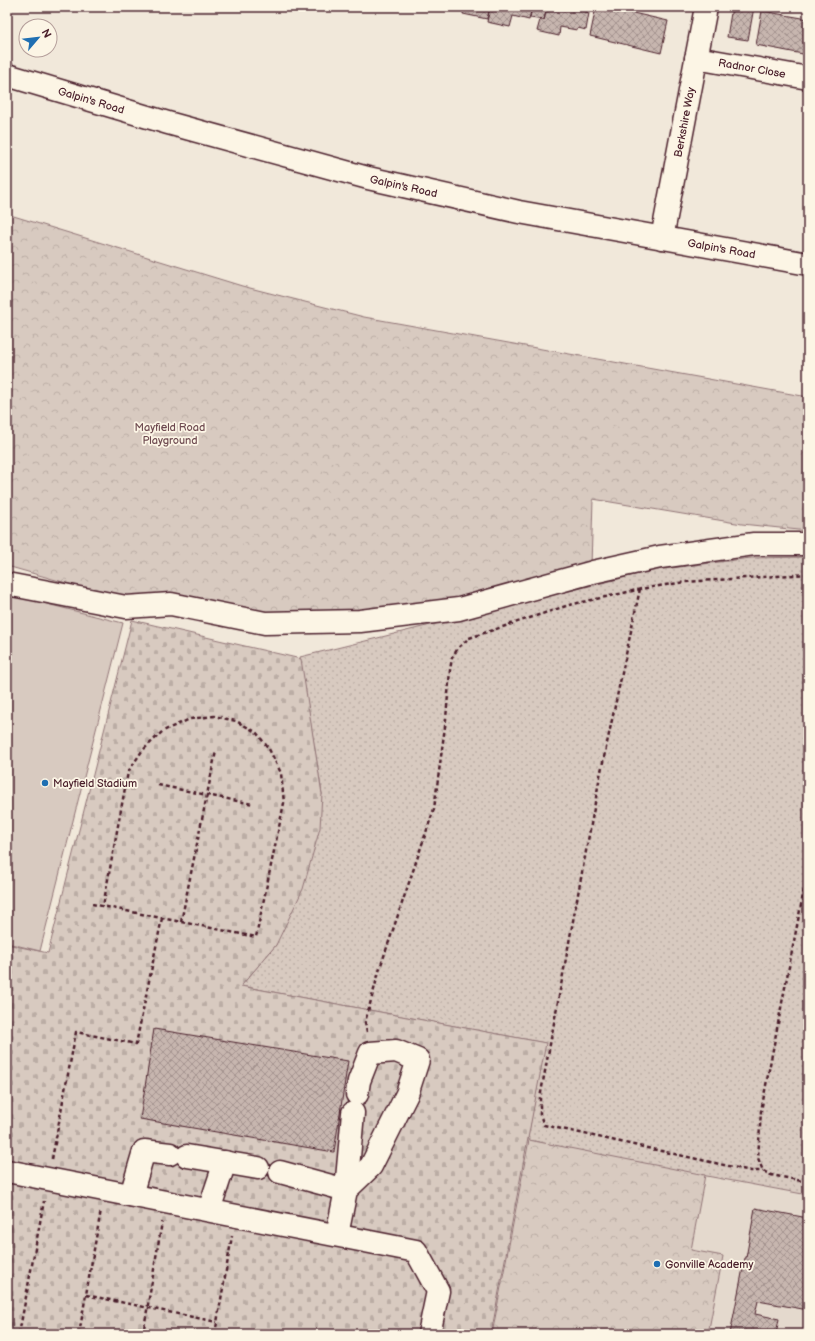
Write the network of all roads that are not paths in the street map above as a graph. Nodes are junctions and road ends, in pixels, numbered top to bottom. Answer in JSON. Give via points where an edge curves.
{"nodes":[{"id":1,"x":706,"y":7,"type":"edge"},
{"id":2,"x":696,"y":58,"type":"junction"},
{"id":3,"x":7,"y":75,"type":"edge"},
{"id":4,"x":808,"y":78,"type":"edge"},
{"id":5,"x":662,"y":238,"type":"junction"},
{"id":6,"x":808,"y":264,"type":"edge"},
{"id":7,"x":808,"y":544,"type":"edge"},
{"id":8,"x":7,"y":584,"type":"edge"},
{"id":9,"x":225,"y":1162,"type":"junction"},
{"id":10,"x":258,"y":1168,"type":"dead end"},
{"id":11,"x":7,"y":1171,"type":"edge"},
{"id":12,"x":280,"y":1172,"type":"dead end"},
{"id":13,"x":346,"y":1190,"type":"junction"},
{"id":14,"x":131,"y":1195,"type":"junction"},
{"id":15,"x":209,"y":1210,"type":"junction"},
{"id":16,"x":337,"y":1236,"type":"junction"},
{"id":17,"x":429,"y":1334,"type":"edge"}],
"edges":[{"from":1,"to":2,"type":"street","name":"Berkshire Way"},
{"from":2,"to":4,"type":"street","name":"Radnor Close"},
{"from":2,"to":5,"type":"street","name":"Berkshire Way"},
{"from":3,"to":5,"type":"street","name":"Galpin's Road","via":[[368,178],[519,212]]},
{"from":5,"to":6,"type":"street","name":"Galpin's Road"},
{"from":7,"to":8,"type":"street","via":[[754,544],[660,557],[592,572],[459,609],[360,621],[266,623],[170,604],[126,607]]},
{"from":9,"to":10,"type":"street"},
{"from":9,"to":14,"type":"street","via":[[144,1151]]},
{"from":9,"to":15,"type":"street"},
{"from":11,"to":14,"type":"street"},
{"from":12,"to":13,"type":"street"},
{"from":13,"to":13,"type":"street","via":[[371,1166],[407,1094],[418,1060],[396,1051],[370,1053],[359,1081]]},
{"from":13,"to":16,"type":"street"},
{"from":14,"to":15,"type":"street"},
{"from":15,"to":16,"type":"street"},
{"from":16,"to":17,"type":"street","via":[[416,1251],[438,1291]]}]}
